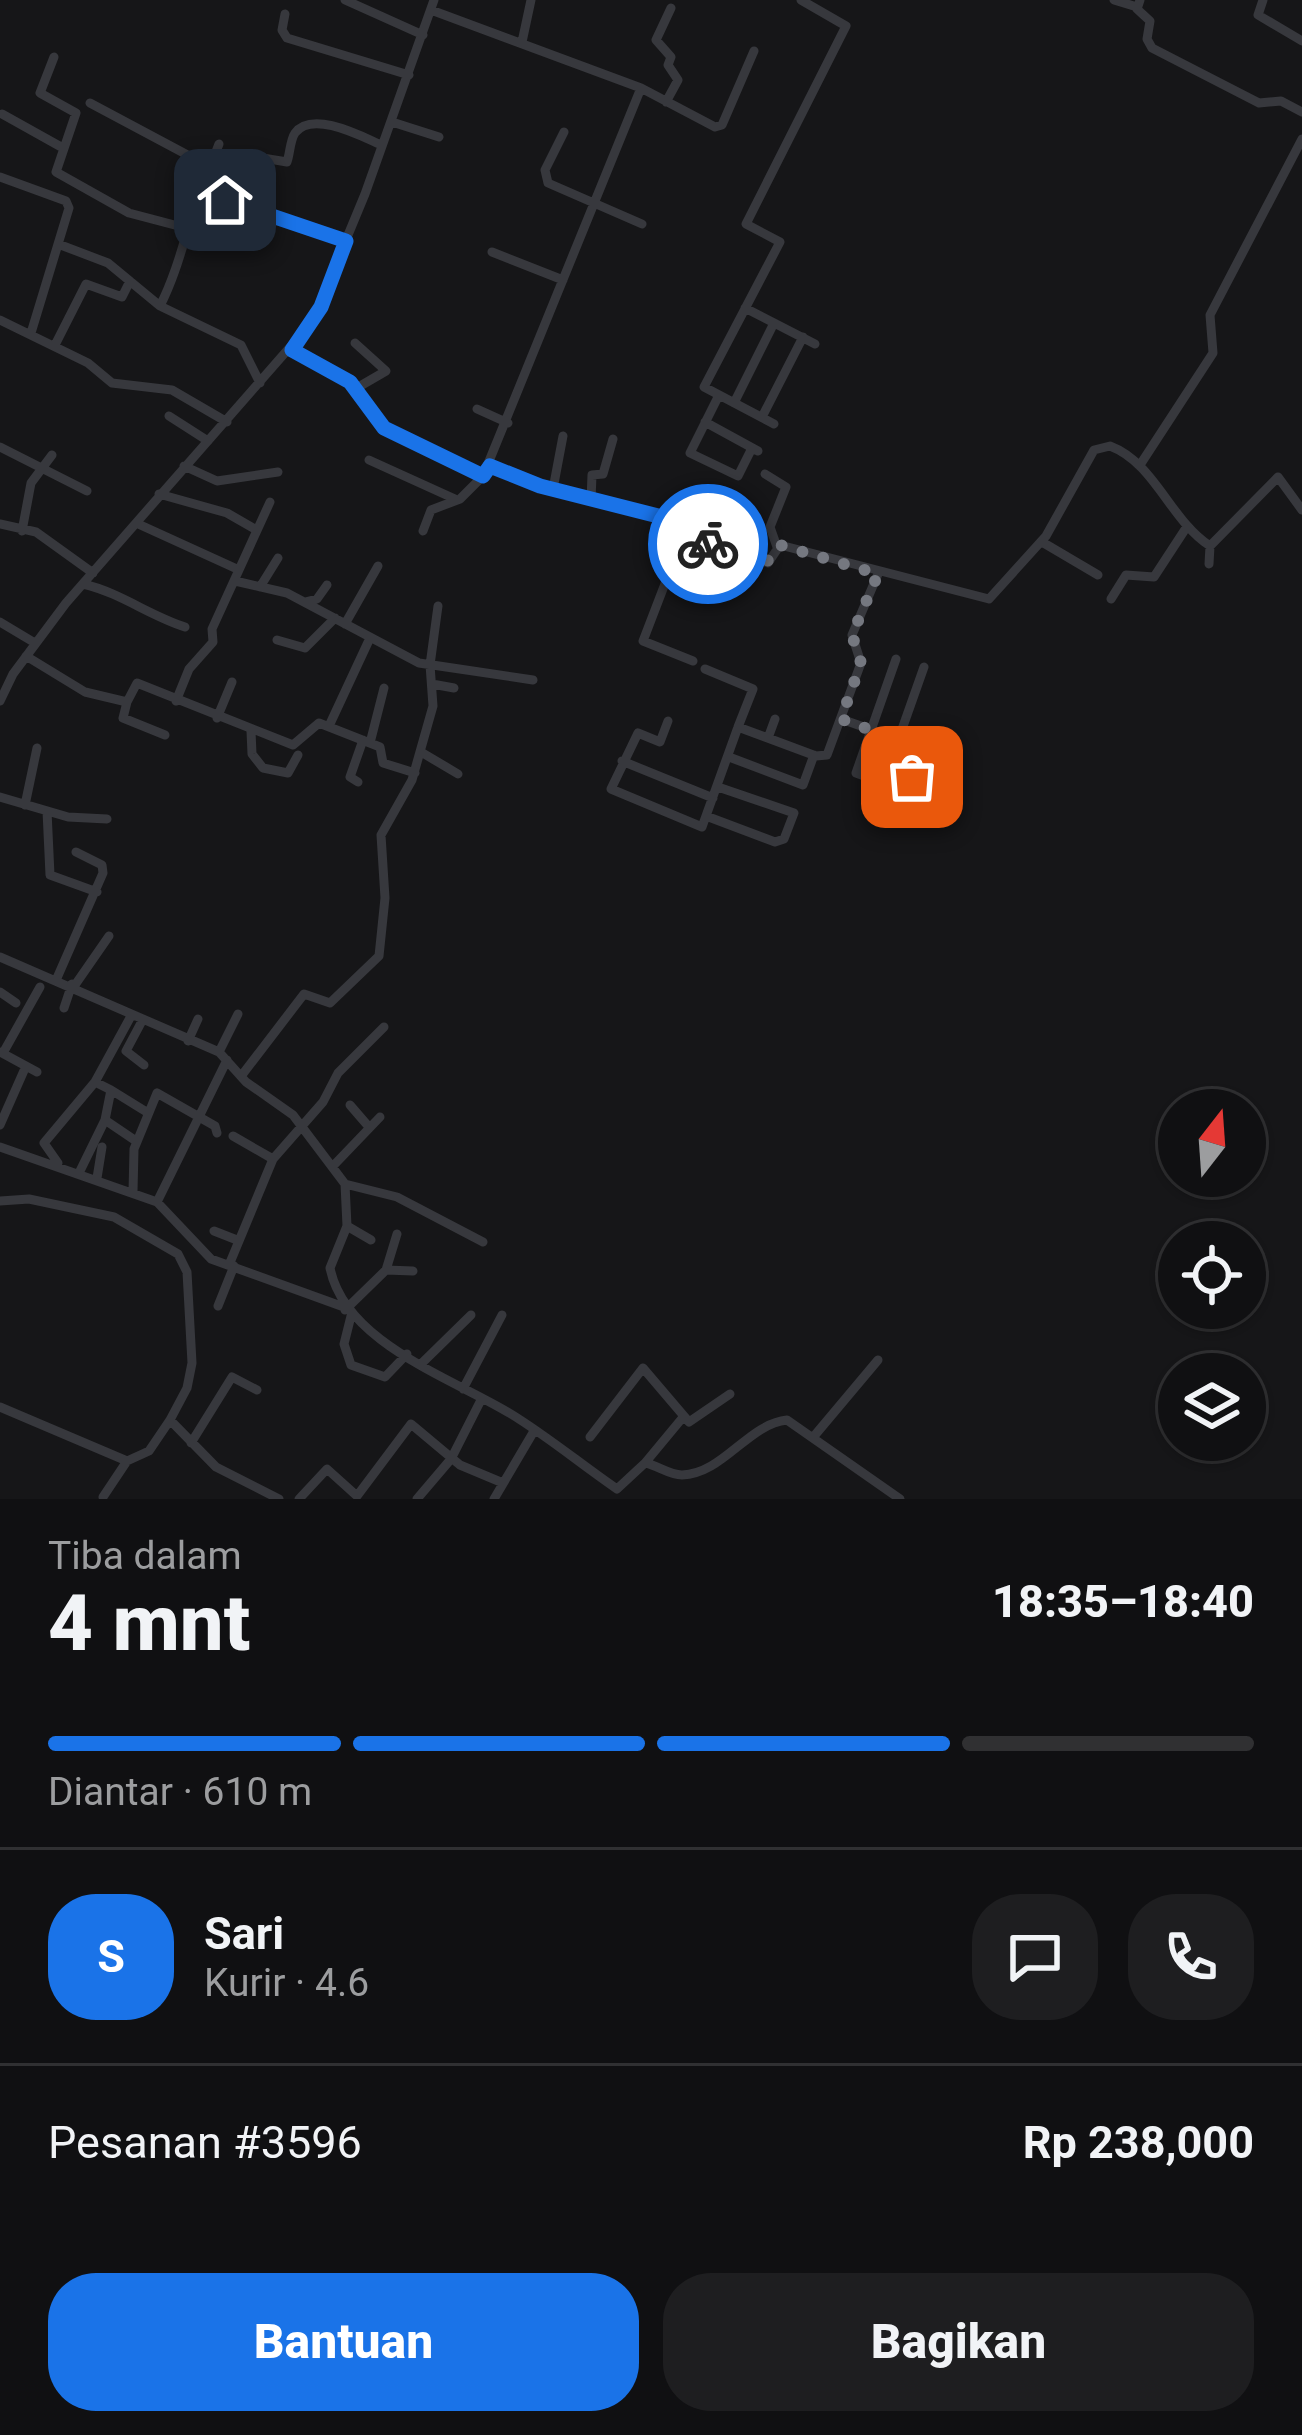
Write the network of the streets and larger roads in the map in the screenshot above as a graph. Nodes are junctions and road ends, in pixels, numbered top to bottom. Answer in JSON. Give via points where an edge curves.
{"nodes":[{"id":1,"x":345,"y":0,"type":"edge"},
{"id":2,"x":531,"y":0,"type":"edge"},
{"id":3,"x":800,"y":0,"type":"edge"},
{"id":4,"x":1114,"y":0,"type":"edge"},
{"id":5,"x":1263,"y":0,"type":"edge"},
{"id":6,"x":1138,"y":3,"type":"edge"},
{"id":7,"x":433,"y":5,"type":"edge"},
{"id":8,"x":671,"y":8,"type":"dead end"},
{"id":9,"x":285,"y":14,"type":"dead end"},
{"id":10,"x":422,"y":35,"type":"junction"},
{"id":11,"x":1302,"y":41,"type":"edge"},
{"id":12,"x":522,"y":42,"type":"junction"},
{"id":13,"x":754,"y":51,"type":"dead end"},
{"id":14,"x":54,"y":57,"type":"dead end"},
{"id":15,"x":409,"y":75,"type":"junction"},
{"id":16,"x":641,"y":88,"type":"junction"},
{"id":17,"x":666,"y":102,"type":"junction"},
{"id":18,"x":90,"y":103,"type":"dead end"},
{"id":19,"x":1302,"y":112,"type":"edge"},
{"id":20,"x":2,"y":114,"type":"edge"},
{"id":21,"x":392,"y":122,"type":"junction"},
{"id":22,"x":564,"y":132,"type":"dead end"},
{"id":23,"x":440,"y":137,"type":"dead end"},
{"id":24,"x":1302,"y":139,"type":"edge"},
{"id":25,"x":220,"y":144,"type":"dead end"},
{"id":26,"x":380,"y":144,"type":"junction"},
{"id":27,"x":63,"y":148,"type":"junction"},
{"id":28,"x":210,"y":167,"type":"junction"},
{"id":29,"x":56,"y":172,"type":"junction"},
{"id":30,"x":1286,"y":176,"type":"junction"},
{"id":31,"x":0,"y":177,"type":"edge"},
{"id":32,"x":1302,"y":183,"type":"edge"},
{"id":33,"x":199,"y":191,"type":"junction"},
{"id":34,"x":52,"y":195,"type":"junction"},
{"id":35,"x":595,"y":204,"type":"junction"},
{"id":36,"x":642,"y":224,"type":"dead end"},
{"id":37,"x":186,"y":228,"type":"junction"},
{"id":38,"x":346,"y":241,"type":"junction"},
{"id":39,"x":58,"y":244,"type":"junction"},
{"id":40,"x":493,"y":252,"type":"dead end"},
{"id":41,"x":563,"y":280,"type":"junction"},
{"id":42,"x":130,"y":281,"type":"junction"},
{"id":43,"x":160,"y":306,"type":"junction"},
{"id":44,"x":746,"y":308,"type":"junction"},
{"id":45,"x":0,"y":320,"type":"edge"},
{"id":46,"x":774,"y":323,"type":"junction"},
{"id":47,"x":31,"y":333,"type":"junction"},
{"id":48,"x":803,"y":338,"type":"junction"},
{"id":49,"x":355,"y":343,"type":"dead end"},
{"id":50,"x":815,"y":344,"type":"dead end"},
{"id":51,"x":55,"y":345,"type":"junction"},
{"id":52,"x":292,"y":350,"type":"junction"},
{"id":53,"x":260,"y":383,"type":"junction"},
{"id":54,"x":356,"y":389,"type":"junction"},
{"id":55,"x":719,"y":395,"type":"junction"},
{"id":56,"x":734,"y":403,"type":"junction"},
{"id":57,"x":478,"y":410,"type":"dead end"},
{"id":58,"x":169,"y":416,"type":"dead end"},
{"id":59,"x":762,"y":417,"type":"junction"},
{"id":60,"x":227,"y":422,"type":"junction"},
{"id":61,"x":705,"y":422,"type":"junction"},
{"id":62,"x":508,"y":423,"type":"junction"},
{"id":63,"x":774,"y":424,"type":"dead end"},
{"id":64,"x":563,"y":436,"type":"dead end"},
{"id":65,"x":613,"y":439,"type":"dead end"},
{"id":66,"x":208,"y":441,"type":"junction"},
{"id":67,"x":0,"y":446,"type":"edge"},
{"id":68,"x":52,"y":455,"type":"dead end"},
{"id":69,"x":369,"y":460,"type":"dead end"},
{"id":70,"x":1140,"y":465,"type":"junction"},
{"id":71,"x":184,"y":466,"type":"junction"},
{"id":72,"x":41,"y":469,"type":"junction"},
{"id":73,"x":486,"y":471,"type":"junction"},
{"id":74,"x":278,"y":472,"type":"dead end"},
{"id":75,"x":765,"y":474,"type":"dead end"},
{"id":76,"x":554,"y":489,"type":"junction"},
{"id":77,"x":88,"y":491,"type":"dead end"},
{"id":78,"x":159,"y":494,"type":"junction"},
{"id":79,"x":455,"y":500,"type":"junction"},
{"id":80,"x":591,"y":500,"type":"junction"},
{"id":81,"x":270,"y":502,"type":"dead end"},
{"id":82,"x":1302,"y":510,"type":"edge"},
{"id":83,"x":136,"y":523,"type":"junction"},
{"id":84,"x":0,"y":524,"type":"edge"},
{"id":85,"x":1186,"y":528,"type":"junction"},
{"id":86,"x":255,"y":529,"type":"junction"},
{"id":87,"x":686,"y":530,"type":"junction"},
{"id":88,"x":22,"y":531,"type":"junction"},
{"id":89,"x":423,"y":531,"type":"dead end"},
{"id":90,"x":1042,"y":542,"type":"junction"},
{"id":91,"x":1210,"y":546,"type":"junction"},
{"id":92,"x":776,"y":548,"type":"junction"},
{"id":93,"x":278,"y":558,"type":"dead end"},
{"id":94,"x":1208,"y":564,"type":"dead end"},
{"id":95,"x":378,"y":566,"type":"dead end"},
{"id":96,"x":237,"y":569,"type":"junction"},
{"id":97,"x":93,"y":573,"type":"junction"},
{"id":98,"x":878,"y":574,"type":"junction"},
{"id":99,"x":1097,"y":575,"type":"dead end"},
{"id":100,"x":235,"y":581,"type":"junction"},
{"id":101,"x":82,"y":584,"type":"junction"},
{"id":102,"x":327,"y":585,"type":"dead end"},
{"id":103,"x":260,"y":587,"type":"junction"},
{"id":104,"x":1111,"y":599,"type":"dead end"},
{"id":105,"x":305,"y":602,"type":"junction"},
{"id":106,"x":438,"y":606,"type":"dead end"},
{"id":107,"x":340,"y":621,"type":"junction"},
{"id":108,"x":0,"y":622,"type":"edge"},
{"id":109,"x":184,"y":627,"type":"dead end"},
{"id":110,"x":370,"y":638,"type":"junction"},
{"id":111,"x":277,"y":640,"type":"dead end"},
{"id":112,"x":35,"y":644,"type":"junction"},
{"id":113,"x":26,"y":656,"type":"junction"},
{"id":114,"x":896,"y":659,"type":"dead end"},
{"id":115,"x":693,"y":661,"type":"dead end"},
{"id":116,"x":430,"y":665,"type":"junction"},
{"id":117,"x":924,"y":667,"type":"dead end"},
{"id":118,"x":705,"y":669,"type":"dead end"},
{"id":119,"x":532,"y":680,"type":"dead end"},
{"id":120,"x":232,"y":682,"type":"dead end"},
{"id":121,"x":432,"y":684,"type":"junction"},
{"id":122,"x":385,"y":688,"type":"dead end"},
{"id":123,"x":454,"y":688,"type":"dead end"},
{"id":124,"x":0,"y":701,"type":"edge"},
{"id":125,"x":176,"y":701,"type":"junction"},
{"id":126,"x":127,"y":702,"type":"junction"},
{"id":127,"x":217,"y":718,"type":"junction"},
{"id":128,"x":775,"y":719,"type":"dead end"},
{"id":129,"x":841,"y":719,"type":"junction"},
{"id":130,"x":668,"y":721,"type":"dead end"},
{"id":131,"x":328,"y":726,"type":"junction"},
{"id":132,"x":738,"y":727,"type":"junction"},
{"id":133,"x":871,"y":730,"type":"junction"},
{"id":134,"x":251,"y":731,"type":"junction"},
{"id":135,"x":165,"y":735,"type":"dead end"},
{"id":136,"x":768,"y":738,"type":"junction"},
{"id":137,"x":898,"y":740,"type":"junction"},
{"id":138,"x":366,"y":741,"type":"junction"},
{"id":139,"x":915,"y":746,"type":"dead end"},
{"id":140,"x":37,"y":748,"type":"dead end"},
{"id":141,"x":421,"y":752,"type":"junction"},
{"id":142,"x":298,"y":755,"type":"dead end"},
{"id":143,"x":814,"y":755,"type":"junction"},
{"id":144,"x":729,"y":757,"type":"junction"},
{"id":145,"x":622,"y":761,"type":"junction"},
{"id":146,"x":888,"y":769,"type":"junction"},
{"id":147,"x":415,"y":773,"type":"junction"},
{"id":148,"x":458,"y":774,"type":"dead end"},
{"id":149,"x":912,"y":777,"type":"dead end"},
{"id":150,"x":358,"y":782,"type":"dead end"},
{"id":151,"x":716,"y":792,"type":"junction"},
{"id":152,"x":0,"y":796,"type":"edge"},
{"id":153,"x":26,"y":805,"type":"junction"},
{"id":154,"x":47,"y":812,"type":"junction"},
{"id":155,"x":706,"y":816,"type":"junction"},
{"id":156,"x":107,"y":819,"type":"dead end"},
{"id":157,"x":76,"y":852,"type":"dead end"},
{"id":158,"x":97,"y":892,"type":"junction"},
{"id":159,"x":109,"y":936,"type":"dead end"},
{"id":160,"x":0,"y":957,"type":"edge"},
{"id":161,"x":57,"y":978,"type":"junction"},
{"id":162,"x":74,"y":984,"type":"junction"},
{"id":163,"x":40,"y":987,"type":"dead end"},
{"id":164,"x":0,"y":992,"type":"edge"},
{"id":165,"x":16,"y":1003,"type":"dead end"},
{"id":166,"x":64,"y":1008,"type":"dead end"},
{"id":167,"x":238,"y":1013,"type":"dead end"},
{"id":168,"x":136,"y":1018,"type":"junction"},
{"id":169,"x":198,"y":1019,"type":"dead end"},
{"id":170,"x":383,"y":1027,"type":"dead end"},
{"id":171,"x":188,"y":1041,"type":"junction"},
{"id":172,"x":1,"y":1053,"type":"edge"},
{"id":173,"x":223,"y":1056,"type":"junction"},
{"id":174,"x":144,"y":1065,"type":"dead end"},
{"id":175,"x":26,"y":1066,"type":"junction"},
{"id":176,"x":37,"y":1072,"type":"dead end"},
{"id":177,"x":242,"y":1075,"type":"junction"},
{"id":178,"x":95,"y":1082,"type":"junction"},
{"id":179,"x":111,"y":1090,"type":"junction"},
{"id":180,"x":5,"y":1091,"type":"edge"},
{"id":181,"x":350,"y":1105,"type":"dead end"},
{"id":182,"x":146,"y":1112,"type":"junction"},
{"id":183,"x":380,"y":1117,"type":"dead end"},
{"id":184,"x":105,"y":1120,"type":"junction"},
{"id":185,"x":199,"y":1121,"type":"junction"},
{"id":186,"x":0,"y":1125,"type":"edge"},
{"id":187,"x":302,"y":1125,"type":"junction"},
{"id":188,"x":370,"y":1127,"type":"junction"},
{"id":189,"x":217,"y":1133,"type":"dead end"},
{"id":190,"x":233,"y":1136,"type":"dead end"},
{"id":191,"x":136,"y":1141,"type":"junction"},
{"id":192,"x":0,"y":1147,"type":"edge"},
{"id":193,"x":102,"y":1147,"type":"dead end"},
{"id":194,"x":273,"y":1159,"type":"junction"},
{"id":195,"x":58,"y":1163,"type":"junction"},
{"id":196,"x":334,"y":1165,"type":"junction"},
{"id":197,"x":80,"y":1171,"type":"junction"},
{"id":198,"x":98,"y":1178,"type":"junction"},
{"id":199,"x":345,"y":1184,"type":"junction"},
{"id":200,"x":133,"y":1192,"type":"junction"},
{"id":201,"x":0,"y":1201,"type":"edge"},
{"id":202,"x":157,"y":1202,"type":"junction"},
{"id":203,"x":347,"y":1226,"type":"junction"},
{"id":204,"x":214,"y":1231,"type":"dead end"},
{"id":205,"x":397,"y":1234,"type":"dead end"},
{"id":206,"x":237,"y":1240,"type":"junction"},
{"id":207,"x":371,"y":1240,"type":"dead end"},
{"id":208,"x":483,"y":1242,"type":"dead end"},
{"id":209,"x":231,"y":1266,"type":"junction"},
{"id":210,"x":386,"y":1270,"type":"junction"},
{"id":211,"x":413,"y":1270,"type":"dead end"},
{"id":212,"x":218,"y":1306,"type":"dead end"},
{"id":213,"x":346,"y":1311,"type":"junction"},
{"id":214,"x":471,"y":1315,"type":"dead end"},
{"id":215,"x":502,"y":1315,"type":"dead end"},
{"id":216,"x":406,"y":1354,"type":"junction"},
{"id":217,"x":878,"y":1360,"type":"dead end"},
{"id":218,"x":420,"y":1365,"type":"junction"},
{"id":219,"x":257,"y":1390,"type":"dead end"},
{"id":220,"x":463,"y":1390,"type":"junction"},
{"id":221,"x":730,"y":1394,"type":"dead end"},
{"id":222,"x":481,"y":1400,"type":"junction"},
{"id":223,"x":0,"y":1407,"type":"edge"},
{"id":224,"x":684,"y":1416,"type":"junction"},
{"id":225,"x":170,"y":1420,"type":"junction"},
{"id":226,"x":534,"y":1431,"type":"junction"},
{"id":227,"x":815,"y":1435,"type":"junction"},
{"id":228,"x":590,"y":1436,"type":"dead end"},
{"id":229,"x":191,"y":1443,"type":"junction"},
{"id":230,"x":453,"y":1456,"type":"junction"},
{"id":231,"x":128,"y":1461,"type":"junction"},
{"id":232,"x":644,"y":1463,"type":"junction"},
{"id":233,"x":502,"y":1483,"type":"junction"},
{"id":234,"x":617,"y":1489,"type":"junction"},
{"id":235,"x":104,"y":1497,"type":"edge"},
{"id":236,"x":360,"y":1497,"type":"edge"},
{"id":237,"x":280,"y":1499,"type":"edge"},
{"id":238,"x":299,"y":1499,"type":"edge"},
{"id":239,"x":416,"y":1499,"type":"edge"},
{"id":240,"x":494,"y":1499,"type":"edge"},
{"id":241,"x":630,"y":1499,"type":"edge"},
{"id":242,"x":900,"y":1499,"type":"edge"}],
"edges":[{"from":1,"to":10,"type":"street"},
{"from":2,"to":12,"type":"street"},
{"from":3,"to":44,"type":"street","via":[[846,26],[746,224],[780,242]]},
{"from":4,"to":6,"type":"street"},
{"from":5,"to":11,"type":"street","via":[[1258,15],[1265,23]]},
{"from":6,"to":19,"type":"street","via":[[1150,21],[1152,48],[1259,103],[1280,101]]},
{"from":7,"to":10,"type":"street"},
{"from":7,"to":12,"type":"street"},
{"from":8,"to":17,"type":"street","via":[[656,44],[677,75]]},
{"from":9,"to":15,"type":"street","via":[[287,38]]},
{"from":10,"to":15,"type":"street"},
{"from":12,"to":16,"type":"street"},
{"from":13,"to":17,"type":"street","via":[[720,127]]},
{"from":14,"to":27,"type":"street","via":[[40,93],[76,111]]},
{"from":15,"to":21,"type":"street"},
{"from":16,"to":17,"type":"street"},
{"from":16,"to":35,"type":"street"},
{"from":18,"to":28,"type":"street"},
{"from":20,"to":27,"type":"street"},
{"from":21,"to":23,"type":"street"},
{"from":21,"to":26,"type":"street"},
{"from":22,"to":35,"type":"street","via":[[544,178]]},
{"from":24,"to":30,"type":"street"},
{"from":25,"to":28,"type":"street"},
{"from":26,"to":28,"type":"street","via":[[313,126],[295,133],[286,163],[245,155],[229,180]]},
{"from":26,"to":38,"type":"street"},
{"from":27,"to":29,"type":"street"},
{"from":28,"to":33,"type":"street"},
{"from":29,"to":34,"type":"street"},
{"from":29,"to":37,"type":"street","via":[[129,212]]},
{"from":30,"to":32,"type":"street"},
{"from":30,"to":70,"type":"street","via":[[1210,315],[1214,352]]},
{"from":31,"to":34,"type":"street"},
{"from":33,"to":37,"type":"street"},
{"from":33,"to":38,"type":"street"},
{"from":34,"to":39,"type":"street","via":[[69,208]]},
{"from":35,"to":36,"type":"street"},
{"from":35,"to":41,"type":"street"},
{"from":37,"to":43,"type":"street"},
{"from":38,"to":52,"type":"street","via":[[321,307]]},
{"from":39,"to":42,"type":"street","via":[[99,258]]},
{"from":39,"to":47,"type":"street"},
{"from":40,"to":41,"type":"street"},
{"from":41,"to":62,"type":"street"},
{"from":42,"to":43,"type":"street"},
{"from":42,"to":51,"type":"street","via":[[122,297],[86,284]]},
{"from":43,"to":53,"type":"street","via":[[241,345]]},
{"from":44,"to":46,"type":"street"},
{"from":44,"to":55,"type":"street","via":[[704,387]]},
{"from":45,"to":47,"type":"street"},
{"from":46,"to":48,"type":"street"},
{"from":46,"to":56,"type":"street"},
{"from":47,"to":51,"type":"street"},
{"from":48,"to":50,"type":"street"},
{"from":48,"to":59,"type":"street"},
{"from":49,"to":54,"type":"street","via":[[386,371]]},
{"from":51,"to":60,"type":"street","via":[[112,383],[172,390]]},
{"from":52,"to":53,"type":"street"},
{"from":52,"to":54,"type":"street"},
{"from":53,"to":60,"type":"street"},
{"from":54,"to":73,"type":"street","via":[[384,428]]},
{"from":55,"to":56,"type":"street"},
{"from":55,"to":61,"type":"street"},
{"from":56,"to":59,"type":"street"},
{"from":57,"to":62,"type":"street"},
{"from":58,"to":66,"type":"street"},
{"from":59,"to":63,"type":"street"},
{"from":60,"to":66,"type":"street"},
{"from":61,"to":61,"type":"street","via":[[690,453],[738,476],[755,449]]},
{"from":62,"to":73,"type":"street"},
{"from":64,"to":76,"type":"street"},
{"from":65,"to":80,"type":"street","via":[[603,474],[592,475]]},
{"from":66,"to":71,"type":"street"},
{"from":67,"to":72,"type":"street"},
{"from":68,"to":72,"type":"street"},
{"from":69,"to":79,"type":"street"},
{"from":70,"to":85,"type":"street"},
{"from":70,"to":90,"type":"street","via":[[1115,446],[1094,450]]},
{"from":71,"to":74,"type":"street","via":[[217,481]]},
{"from":71,"to":78,"type":"street"},
{"from":72,"to":77,"type":"street"},
{"from":72,"to":88,"type":"street"},
{"from":73,"to":76,"type":"street"},
{"from":73,"to":79,"type":"street"},
{"from":75,"to":92,"type":"street","via":[[786,487],[770,526]]},
{"from":76,"to":80,"type":"street"},
{"from":78,"to":83,"type":"street"},
{"from":78,"to":86,"type":"street","via":[[227,512]]},
{"from":79,"to":89,"type":"street","via":[[430,510]]},
{"from":80,"to":87,"type":"street"},
{"from":81,"to":86,"type":"street"},
{"from":82,"to":91,"type":"street","via":[[1278,477]]},
{"from":83,"to":96,"type":"street"},
{"from":83,"to":97,"type":"street"},
{"from":84,"to":88,"type":"street"},
{"from":85,"to":91,"type":"street"},
{"from":85,"to":104,"type":"street","via":[[1154,577],[1126,575]]},
{"from":86,"to":96,"type":"street"},
{"from":87,"to":92,"type":"street","via":[[765,564]]},
{"from":87,"to":115,"type":"street","via":[[643,641]]},
{"from":88,"to":97,"type":"street","via":[[36,532]]},
{"from":90,"to":98,"type":"street","via":[[992,598]]},
{"from":90,"to":99,"type":"street"},
{"from":91,"to":94,"type":"street"},
{"from":92,"to":98,"type":"street"},
{"from":93,"to":103,"type":"street"},
{"from":95,"to":107,"type":"street"},
{"from":96,"to":100,"type":"street"},
{"from":97,"to":101,"type":"street"},
{"from":98,"to":129,"type":"street","via":[[852,635],[861,663]]},
{"from":100,"to":103,"type":"street"},
{"from":100,"to":125,"type":"street","via":[[213,642]]},
{"from":101,"to":109,"type":"street"},
{"from":101,"to":112,"type":"street"},
{"from":102,"to":105,"type":"street"},
{"from":103,"to":105,"type":"street"},
{"from":105,"to":107,"type":"street"},
{"from":106,"to":116,"type":"street"},
{"from":107,"to":110,"type":"street"},
{"from":107,"to":111,"type":"street","via":[[304,649]]},
{"from":108,"to":112,"type":"street"},
{"from":110,"to":116,"type":"street"},
{"from":110,"to":131,"type":"street"},
{"from":112,"to":113,"type":"street"},
{"from":113,"to":124,"type":"street"},
{"from":113,"to":126,"type":"street","via":[[86,692]]},
{"from":114,"to":133,"type":"street"},
{"from":116,"to":119,"type":"street"},
{"from":116,"to":121,"type":"street"},
{"from":117,"to":137,"type":"street"},
{"from":118,"to":132,"type":"street","via":[[753,689]]},
{"from":120,"to":127,"type":"street"},
{"from":121,"to":123,"type":"street"},
{"from":121,"to":141,"type":"street"},
{"from":122,"to":138,"type":"street"},
{"from":125,"to":126,"type":"street","via":[[137,683]]},
{"from":125,"to":127,"type":"street"},
{"from":126,"to":135,"type":"street","via":[[123,718]]},
{"from":127,"to":134,"type":"street"},
{"from":128,"to":136,"type":"street"},
{"from":129,"to":133,"type":"street"},
{"from":129,"to":143,"type":"street","via":[[830,751]]},
{"from":130,"to":145,"type":"street","via":[[660,742],[638,734]]},
{"from":131,"to":134,"type":"street","via":[[316,723],[298,745]]},
{"from":131,"to":138,"type":"street"},
{"from":132,"to":136,"type":"street"},
{"from":132,"to":144,"type":"street"},
{"from":133,"to":137,"type":"street"},
{"from":133,"to":146,"type":"street","via":[[856,773],[883,783]]},
{"from":134,"to":142,"type":"street","via":[[252,754],[267,770],[288,772]]},
{"from":136,"to":143,"type":"street"},
{"from":137,"to":139,"type":"street"},
{"from":137,"to":146,"type":"street"},
{"from":138,"to":147,"type":"street","via":[[382,748],[384,764]]},
{"from":138,"to":150,"type":"street","via":[[350,777]]},
{"from":140,"to":153,"type":"street"},
{"from":141,"to":147,"type":"street"},
{"from":141,"to":148,"type":"street"},
{"from":143,"to":144,"type":"street","via":[[803,785]]},
{"from":144,"to":151,"type":"street"},
{"from":145,"to":151,"type":"street"},
{"from":145,"to":155,"type":"street","via":[[611,790],[702,827]]},
{"from":146,"to":149,"type":"street"},
{"from":147,"to":177,"type":"street","via":[[381,835],[384,926],[376,962],[330,1003],[304,994]]},
{"from":151,"to":155,"type":"street"},
{"from":151,"to":155,"type":"street","via":[[794,813],[784,839]]},
{"from":152,"to":153,"type":"street"},
{"from":153,"to":154,"type":"street"},
{"from":154,"to":156,"type":"street"},
{"from":154,"to":158,"type":"street","via":[[50,875]]},
{"from":157,"to":158,"type":"street","via":[[104,868]]},
{"from":158,"to":161,"type":"street"},
{"from":159,"to":162,"type":"street"},
{"from":160,"to":161,"type":"street"},
{"from":161,"to":162,"type":"street"},
{"from":162,"to":166,"type":"street"},
{"from":162,"to":168,"type":"street"},
{"from":163,"to":172,"type":"street"},
{"from":164,"to":165,"type":"street"},
{"from":167,"to":173,"type":"street"},
{"from":168,"to":171,"type":"street"},
{"from":168,"to":174,"type":"street","via":[[126,1051]]},
{"from":168,"to":178,"type":"street"},
{"from":169,"to":171,"type":"street"},
{"from":170,"to":187,"type":"street"},
{"from":171,"to":173,"type":"street"},
{"from":172,"to":175,"type":"street"},
{"from":173,"to":177,"type":"street"},
{"from":173,"to":185,"type":"street"},
{"from":175,"to":176,"type":"street"},
{"from":175,"to":180,"type":"street"},
{"from":177,"to":187,"type":"street"},
{"from":178,"to":179,"type":"street"},
{"from":178,"to":195,"type":"street","via":[[44,1143]]},
{"from":179,"to":182,"type":"street"},
{"from":179,"to":184,"type":"street"},
{"from":180,"to":186,"type":"street"},
{"from":181,"to":188,"type":"street"},
{"from":182,"to":185,"type":"street","via":[[155,1091]]},
{"from":182,"to":191,"type":"street"},
{"from":183,"to":188,"type":"street"},
{"from":184,"to":191,"type":"street"},
{"from":184,"to":197,"type":"street"},
{"from":185,"to":189,"type":"street"},
{"from":185,"to":202,"type":"street"},
{"from":187,"to":194,"type":"street"},
{"from":187,"to":196,"type":"street"},
{"from":188,"to":196,"type":"street"},
{"from":190,"to":194,"type":"street"},
{"from":191,"to":200,"type":"street"},
{"from":192,"to":195,"type":"street"},
{"from":193,"to":198,"type":"street"},
{"from":194,"to":206,"type":"street"},
{"from":195,"to":197,"type":"street"},
{"from":196,"to":199,"type":"street"},
{"from":197,"to":198,"type":"street"},
{"from":198,"to":200,"type":"street"},
{"from":199,"to":203,"type":"street"},
{"from":199,"to":208,"type":"street","via":[[397,1197]]},
{"from":200,"to":202,"type":"street"},
{"from":201,"to":225,"type":"street","via":[[114,1216],[178,1254],[187,1272],[192,1363]]},
{"from":202,"to":209,"type":"street","via":[[211,1258]]},
{"from":203,"to":207,"type":"street"},
{"from":203,"to":213,"type":"street","via":[[329,1268]]},
{"from":204,"to":206,"type":"street"},
{"from":205,"to":210,"type":"street"},
{"from":206,"to":209,"type":"street"},
{"from":209,"to":212,"type":"street"},
{"from":209,"to":213,"type":"street"},
{"from":210,"to":211,"type":"street"},
{"from":210,"to":213,"type":"street"},
{"from":213,"to":216,"type":"street"},
{"from":213,"to":216,"type":"street","via":[[351,1365],[385,1377]]},
{"from":214,"to":218,"type":"street"},
{"from":215,"to":220,"type":"street"},
{"from":216,"to":218,"type":"street"},
{"from":217,"to":227,"type":"street"},
{"from":218,"to":220,"type":"street"},
{"from":219,"to":229,"type":"street","via":[[232,1377]]},
{"from":220,"to":222,"type":"street"},
{"from":221,"to":224,"type":"street","via":[[689,1422]]},
{"from":222,"to":226,"type":"street"},
{"from":222,"to":230,"type":"street"},
{"from":223,"to":231,"type":"street"},
{"from":224,"to":228,"type":"street","via":[[643,1368]]},
{"from":224,"to":232,"type":"street"},
{"from":225,"to":229,"type":"street"},
{"from":225,"to":231,"type":"street","via":[[149,1451]]},
{"from":226,"to":233,"type":"street"},
{"from":226,"to":234,"type":"street"},
{"from":227,"to":232,"type":"street","via":[[776,1421],[695,1472]]},
{"from":227,"to":242,"type":"street"},
{"from":229,"to":237,"type":"street","via":[[216,1467]]},
{"from":230,"to":233,"type":"street"},
{"from":230,"to":236,"type":"street","via":[[409,1424]]},
{"from":230,"to":239,"type":"street"},
{"from":231,"to":235,"type":"street"},
{"from":232,"to":234,"type":"street"},
{"from":233,"to":240,"type":"street"},
{"from":234,"to":241,"type":"street"},
{"from":236,"to":238,"type":"street","via":[[328,1469]]}]}
